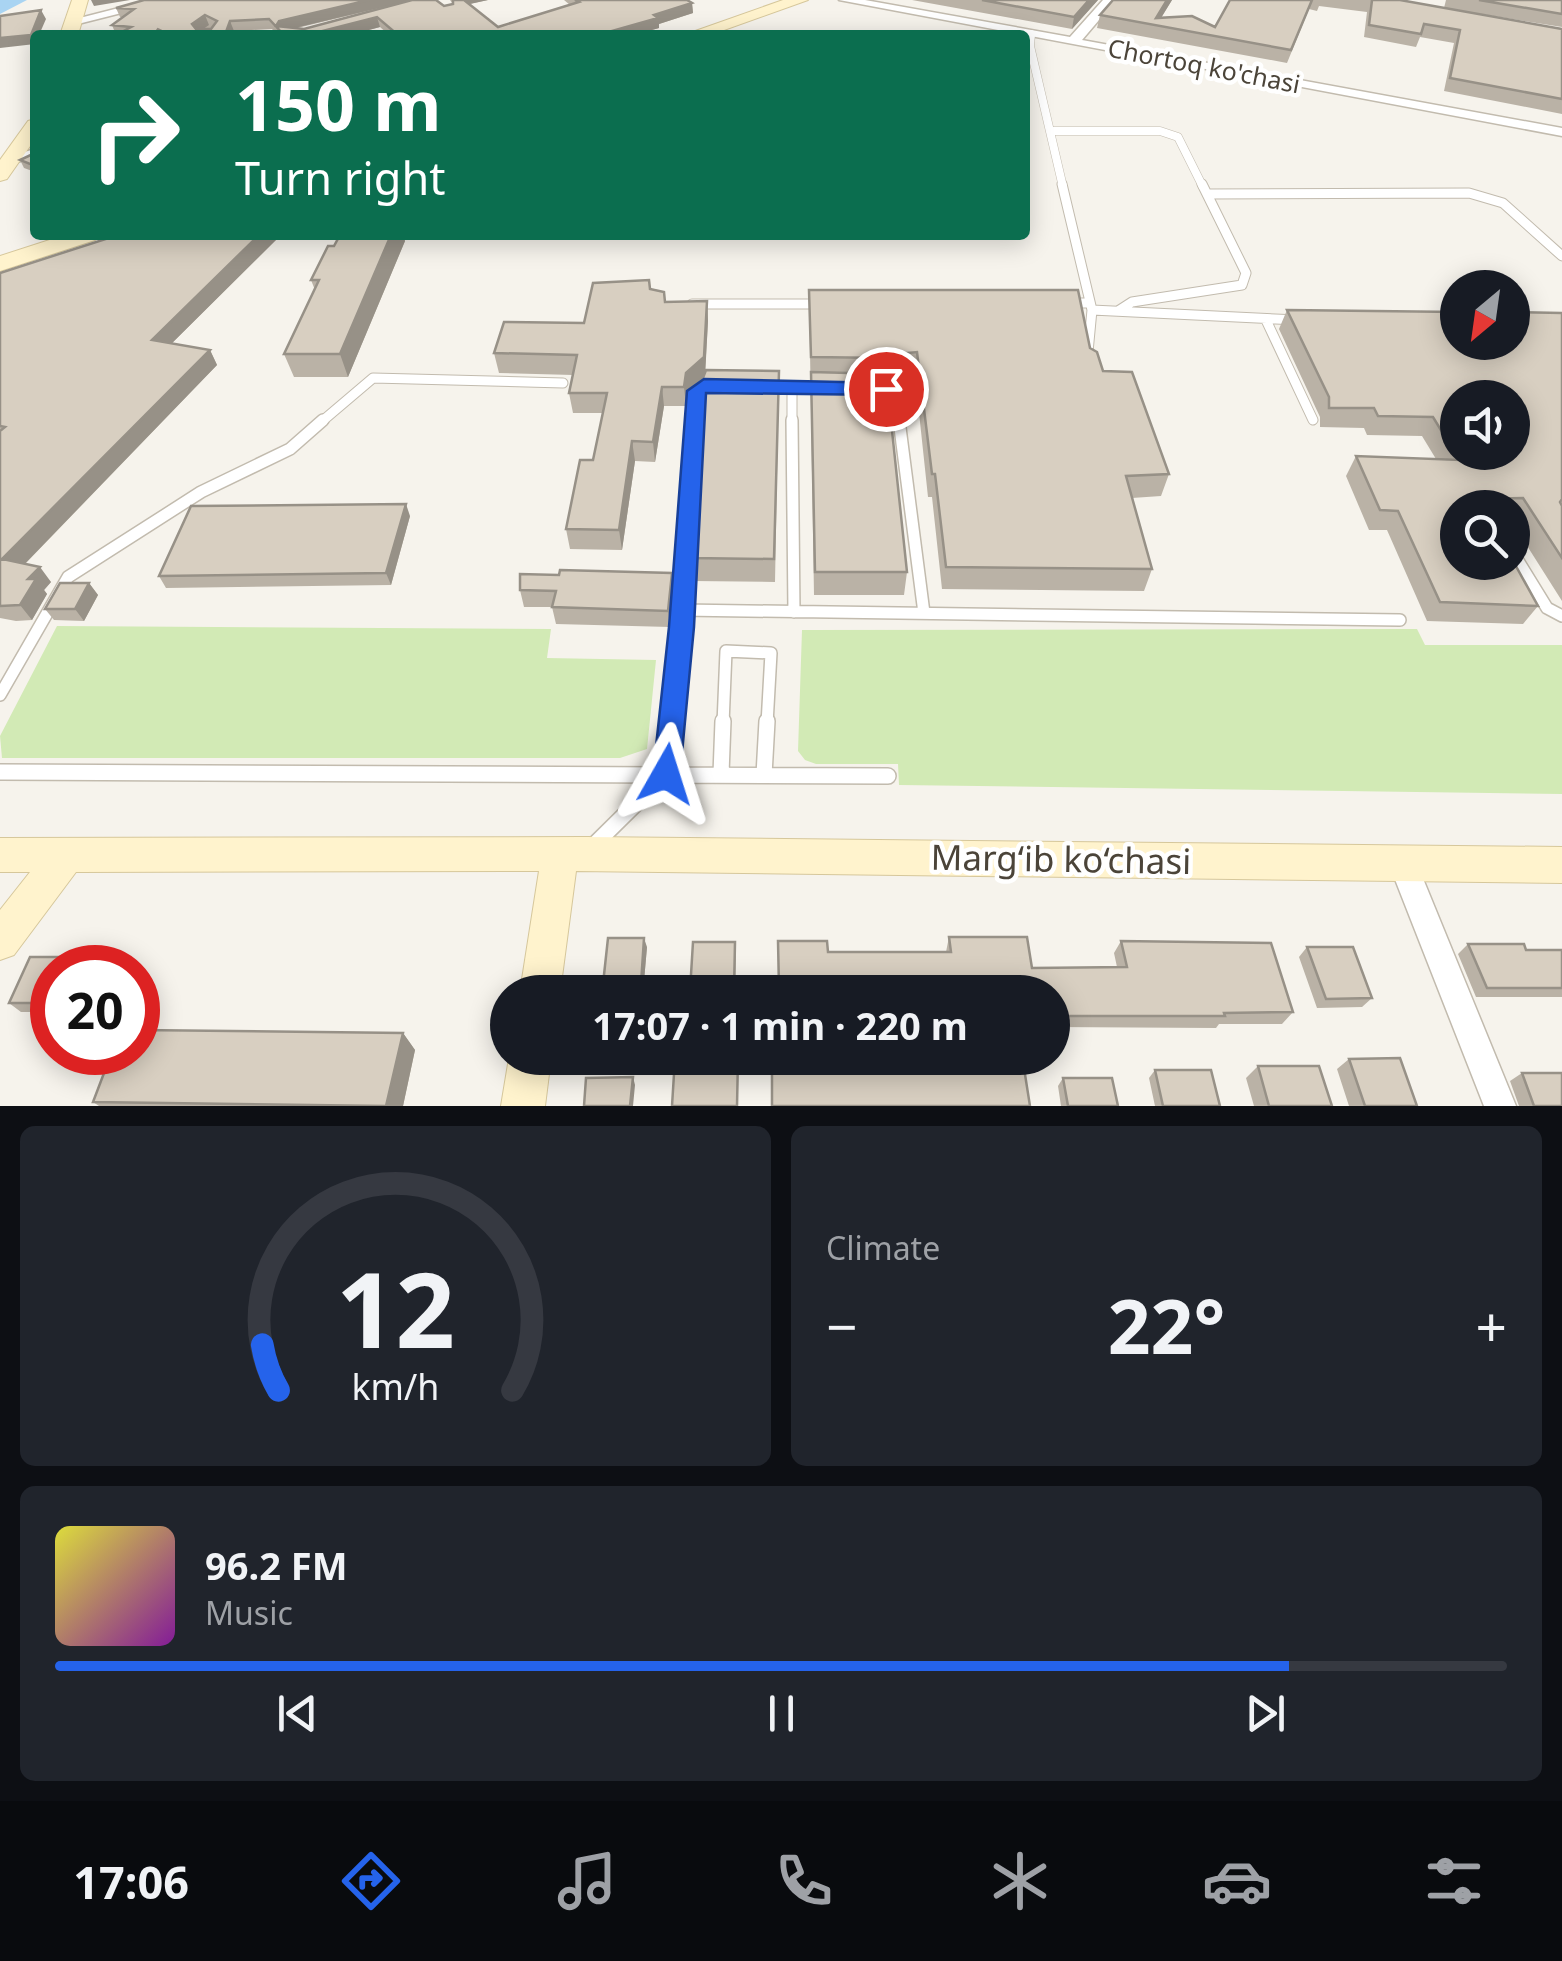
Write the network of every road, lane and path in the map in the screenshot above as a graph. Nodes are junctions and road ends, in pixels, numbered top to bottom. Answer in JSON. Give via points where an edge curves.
{"nodes":[{"id":1,"x":80,"y":0,"type":"edge"},
{"id":2,"x":167,"y":0,"type":"edge"},
{"id":3,"x":800,"y":0,"type":"edge"},
{"id":4,"x":846,"y":0,"type":"edge"},
{"id":5,"x":1110,"y":0,"type":"edge"},
{"id":6,"x":72,"y":28,"type":"edge"},
{"id":7,"x":709,"y":30,"type":"edge"},
{"id":8,"x":1009,"y":30,"type":"edge"},
{"id":9,"x":1031,"y":34,"type":"joint"},
{"id":10,"x":1074,"y":42,"type":"junction"},
{"id":11,"x":1050,"y":131,"type":"junction"},
{"id":12,"x":1562,"y":132,"type":"edge"},
{"id":13,"x":25,"y":156,"type":"edge"},
{"id":14,"x":0,"y":175,"type":"edge"},
{"id":15,"x":1206,"y":194,"type":"junction"},
{"id":16,"x":73,"y":240,"type":"edge"},
{"id":17,"x":1562,"y":256,"type":"edge"},
{"id":18,"x":0,"y":264,"type":"edge"},
{"id":19,"x":1051,"y":303,"type":"edge"},
{"id":20,"x":678,"y":304,"type":"edge"},
{"id":21,"x":835,"y":304,"type":"edge"},
{"id":22,"x":1091,"y":306,"type":"junction"},
{"id":23,"x":1118,"y":311,"type":"junction"},
{"id":24,"x":1266,"y":320,"type":"junction"},
{"id":25,"x":1304,"y":320,"type":"edge"},
{"id":26,"x":1092,"y":367,"type":"edge"},
{"id":27,"x":563,"y":383,"type":"dead end"},
{"id":28,"x":722,"y":386,"type":"edge"},
{"id":29,"x":756,"y":388,"type":"edge"},
{"id":30,"x":830,"y":389,"type":"edge"},
{"id":31,"x":867,"y":389,"type":"edge"},
{"id":32,"x":792,"y":390,"type":"junction"},
{"id":33,"x":1314,"y":420,"type":"dead end"},
{"id":34,"x":1529,"y":580,"type":"edge"},
{"id":35,"x":682,"y":610,"type":"junction"},
{"id":36,"x":794,"y":612,"type":"junction"},
{"id":37,"x":924,"y":614,"type":"junction"},
{"id":38,"x":1562,"y":616,"type":"edge"},
{"id":39,"x":1400,"y":620,"type":"dead end"},
{"id":40,"x":0,"y":695,"type":"edge"},
{"id":41,"x":0,"y":772,"type":"edge"},
{"id":42,"x":666,"y":774,"type":"junction"},
{"id":43,"x":721,"y":774,"type":"junction"},
{"id":44,"x":764,"y":774,"type":"junction"},
{"id":45,"x":888,"y":776,"type":"dead end"},
{"id":46,"x":573,"y":854,"type":"junction"},
{"id":47,"x":0,"y":855,"type":"edge"},
{"id":48,"x":65,"y":857,"type":"junction"},
{"id":49,"x":1403,"y":864,"type":"junction"},
{"id":50,"x":1562,"y":865,"type":"edge"},
{"id":51,"x":0,"y":941,"type":"edge"},
{"id":52,"x":544,"y":975,"type":"edge"},
{"id":53,"x":528,"y":1075,"type":"edge"},
{"id":54,"x":523,"y":1106,"type":"edge"},
{"id":55,"x":1500,"y":1106,"type":"edge"}],
"edges":[{"from":1,"to":6,"type":"street"},
{"from":2,"to":6,"type":"street"},
{"from":3,"to":7,"type":"street"},
{"from":4,"to":8,"type":"street","name":"Chortoq ko'chasi"},
{"from":5,"to":10,"type":"street"},
{"from":9,"to":10,"type":"street","name":"Chortoq ko'chasi"},
{"from":9,"to":11,"type":"lane"},
{"from":10,"to":12,"type":"street","name":"Chortoq ko'chasi"},
{"from":11,"to":15,"type":"lane","via":[[1160,131],[1178,137]]},
{"from":11,"to":22,"type":"lane"},
{"from":13,"to":14,"type":"street"},
{"from":15,"to":17,"type":"lane","via":[[1469,193],[1502,203]]},
{"from":15,"to":23,"type":"lane","via":[[1246,281],[1132,302]]},
{"from":16,"to":18,"type":"street"},
{"from":19,"to":22,"type":"lane"},
{"from":20,"to":21,"type":"lane"},
{"from":22,"to":23,"type":"lane"},
{"from":22,"to":26,"type":"lane"},
{"from":23,"to":24,"type":"lane"},
{"from":24,"to":25,"type":"lane"},
{"from":24,"to":33,"type":"lane"},
{"from":27,"to":40,"type":"lane","via":[[373,378],[290,449],[201,492],[68,577]]},
{"from":28,"to":35,"type":"lane","via":[[704,385],[694,398]]},
{"from":29,"to":32,"type":"lane"},
{"from":30,"to":32,"type":"lane"},
{"from":31,"to":37,"type":"lane","via":[[896,394]]},
{"from":32,"to":36,"type":"lane"},
{"from":34,"to":38,"type":"lane","via":[[1546,608]]},
{"from":35,"to":36,"type":"lane"},
{"from":35,"to":42,"type":"lane"},
{"from":36,"to":37,"type":"lane"},
{"from":37,"to":39,"type":"lane"},
{"from":41,"to":42,"type":"lane"},
{"from":42,"to":43,"type":"lane"},
{"from":42,"to":46,"type":"lane"},
{"from":43,"to":44,"type":"lane"},
{"from":43,"to":44,"type":"lane","via":[[726,650],[771,653]]},
{"from":44,"to":45,"type":"lane"},
{"from":46,"to":48,"type":"street","name":"Marg‘ib ko‘chasi"},
{"from":46,"to":49,"type":"street","name":"Marg‘ib ko‘chasi"},
{"from":46,"to":52,"type":"street"},
{"from":47,"to":48,"type":"street"},
{"from":48,"to":51,"type":"street"},
{"from":49,"to":50,"type":"street","name":"Marg‘ib ko‘chasi"},
{"from":49,"to":55,"type":"street"},
{"from":53,"to":54,"type":"street"}]}
